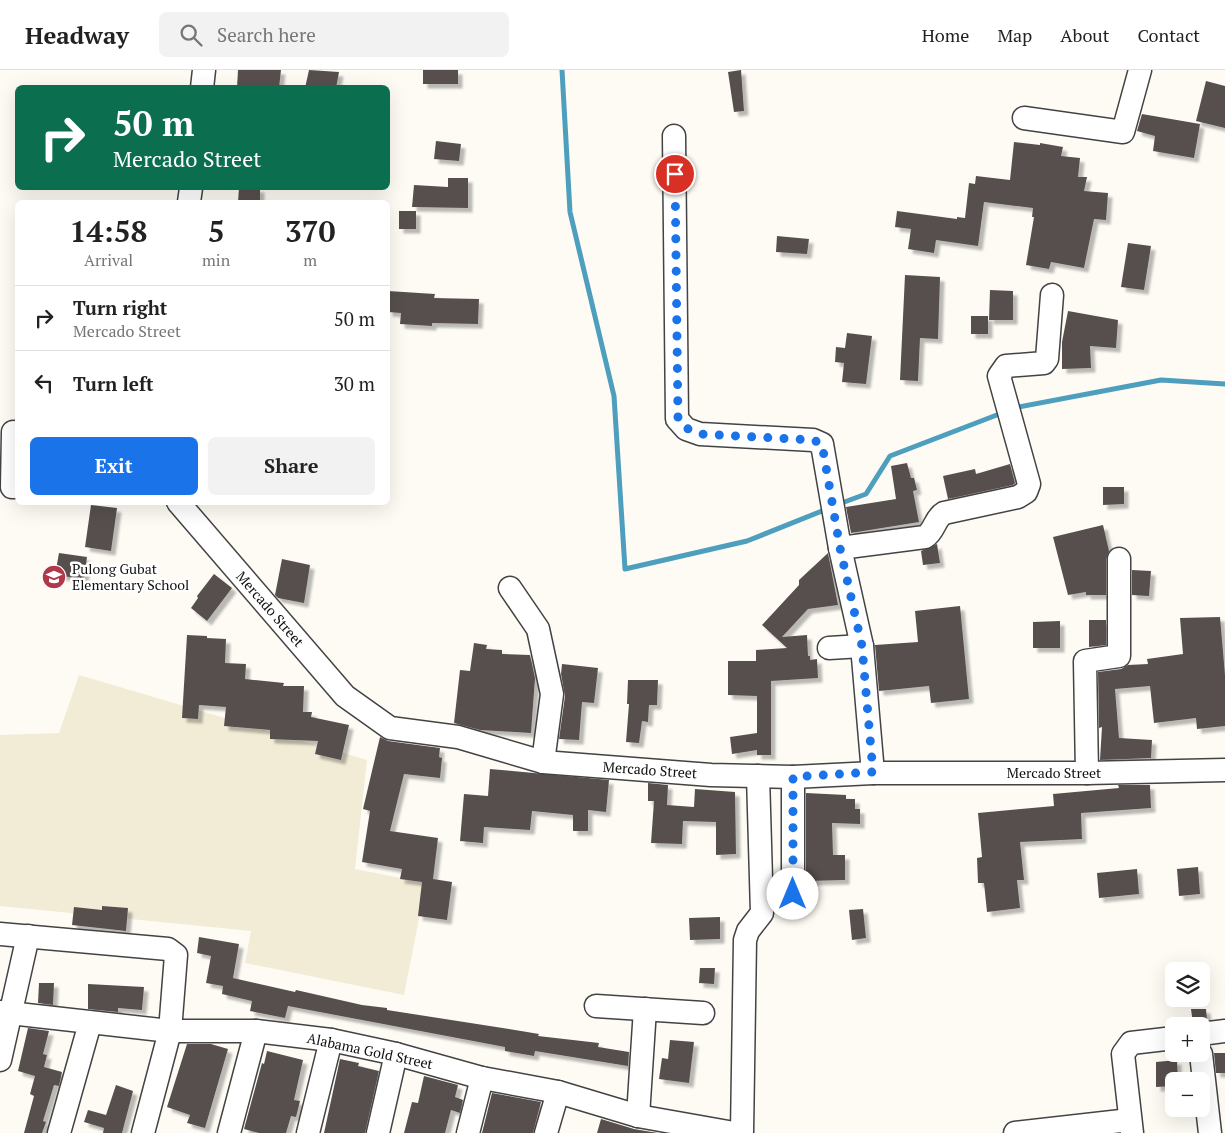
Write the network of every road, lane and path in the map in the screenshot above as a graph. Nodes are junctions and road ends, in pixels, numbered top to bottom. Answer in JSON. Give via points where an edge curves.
{"nodes":[{"id":1,"x":204,"y":70,"type":"edge"},
{"id":2,"x":1140,"y":70,"type":"edge"},
{"id":3,"x":202,"y":85,"type":"edge"},
{"id":4,"x":1024,"y":118,"type":"dead end"},
{"id":5,"x":674,"y":136,"type":"dead end"},
{"id":6,"x":1052,"y":295,"type":"dead end"},
{"id":7,"x":10,"y":432,"type":"edge"},
{"id":8,"x":15,"y":486,"type":"edge"},
{"id":9,"x":183,"y":505,"type":"edge"},
{"id":10,"x":840,"y":548,"type":"junction"},
{"id":11,"x":1119,"y":559,"type":"dead end"},
{"id":12,"x":510,"y":588,"type":"dead end"},
{"id":13,"x":862,"y":646,"type":"junction"},
{"id":14,"x":829,"y":648,"type":"dead end"},
{"id":15,"x":544,"y":762,"type":"junction"},
{"id":16,"x":1225,"y":770,"type":"edge"},
{"id":17,"x":873,"y":772,"type":"junction"},
{"id":18,"x":1087,"y":773,"type":"junction"},
{"id":19,"x":758,"y":776,"type":"junction"},
{"id":20,"x":793,"y":777,"type":"junction"},
{"id":21,"x":793,"y":894,"type":"dead end"},
{"id":22,"x":0,"y":934,"type":"edge"},
{"id":23,"x":28,"y":936,"type":"junction"},
{"id":24,"x":596,"y":1006,"type":"dead end"},
{"id":25,"x":645,"y":1010,"type":"junction"},
{"id":26,"x":6,"y":1013,"type":"edge"},
{"id":27,"x":703,"y":1013,"type":"dead end"},
{"id":28,"x":90,"y":1023,"type":"junction"},
{"id":29,"x":170,"y":1031,"type":"junction"},
{"id":30,"x":256,"y":1031,"type":"junction"},
{"id":31,"x":1225,"y":1031,"type":"edge"},
{"id":32,"x":1210,"y":1033,"type":"edge"},
{"id":33,"x":1165,"y":1039,"type":"edge"},
{"id":34,"x":331,"y":1040,"type":"junction"},
{"id":35,"x":396,"y":1054,"type":"junction"},
{"id":36,"x":0,"y":1060,"type":"edge"},
{"id":37,"x":1202,"y":1062,"type":"edge"},
{"id":38,"x":482,"y":1078,"type":"junction"},
{"id":39,"x":558,"y":1092,"type":"junction"},
{"id":40,"x":638,"y":1116,"type":"junction"},
{"id":41,"x":1131,"y":1126,"type":"edge"},
{"id":42,"x":59,"y":1133,"type":"edge"},
{"id":43,"x":143,"y":1133,"type":"edge"},
{"id":44,"x":229,"y":1133,"type":"edge"},
{"id":45,"x":308,"y":1133,"type":"edge"},
{"id":46,"x":378,"y":1133,"type":"edge"},
{"id":47,"x":468,"y":1133,"type":"edge"},
{"id":48,"x":546,"y":1133,"type":"edge"},
{"id":49,"x":734,"y":1133,"type":"edge"},
{"id":50,"x":742,"y":1133,"type":"edge"},
{"id":51,"x":1015,"y":1133,"type":"edge"},
{"id":52,"x":1210,"y":1133,"type":"edge"}],
"edges":[{"from":1,"to":3,"type":"street"},
{"from":2,"to":4,"type":"street","via":[[1124,132]]},
{"from":5,"to":10,"type":"street","via":[[678,419],[686,428],[700,434],[813,440],[822,444]]},
{"from":6,"to":10,"type":"street","via":[[1047,360],[1044,363],[1006,366],[999,376],[1029,484],[1026,492],[1018,497],[944,513],[925,537]]},
{"from":7,"to":8,"type":"street","via":[[12,486]]},
{"from":9,"to":15,"type":"street","name":"Mercado Street","via":[[345,696],[390,728],[458,737]]},
{"from":10,"to":13,"type":"street"},
{"from":11,"to":18,"type":"street","via":[[1119,656],[1085,661]]},
{"from":12,"to":15,"type":"street","via":[[538,629],[552,694]]},
{"from":13,"to":14,"type":"street"},
{"from":13,"to":17,"type":"street"},
{"from":15,"to":19,"type":"street","name":"Mercado Street"},
{"from":16,"to":18,"type":"street","name":"Mercado Street"},
{"from":17,"to":18,"type":"street","name":"Mercado Street"},
{"from":17,"to":20,"type":"street","name":"Mercado Street"},
{"from":19,"to":20,"type":"street","name":"Mercado Street"},
{"from":19,"to":50,"type":"street","via":[[762,913],[745,940]]},
{"from":20,"to":21,"type":"street"},
{"from":22,"to":23,"type":"street"},
{"from":23,"to":26,"type":"street"},
{"from":23,"to":29,"type":"street","via":[[168,949],[176,955]]},
{"from":24,"to":25,"type":"street"},
{"from":25,"to":27,"type":"street"},
{"from":25,"to":40,"type":"street"},
{"from":26,"to":28,"type":"street","name":"Alabama Gold Street"},
{"from":26,"to":36,"type":"street"},
{"from":28,"to":29,"type":"street","name":"Alabama Gold Street"},
{"from":28,"to":42,"type":"street"},
{"from":29,"to":30,"type":"street","name":"Alabama Gold Street"},
{"from":29,"to":43,"type":"street"},
{"from":30,"to":34,"type":"street","name":"Alabama Gold Street"},
{"from":30,"to":44,"type":"street"},
{"from":31,"to":32,"type":"street"},
{"from":33,"to":41,"type":"street","via":[[1131,1043],[1123,1054]]},
{"from":34,"to":35,"type":"street","name":"Alabama Gold Street"},
{"from":34,"to":45,"type":"street"},
{"from":35,"to":38,"type":"street","name":"Alabama Gold Street"},
{"from":35,"to":46,"type":"street"},
{"from":37,"to":52,"type":"street"},
{"from":38,"to":39,"type":"street","name":"Alabama Gold Street"},
{"from":38,"to":47,"type":"street"},
{"from":39,"to":40,"type":"street","name":"Alabama Gold Street"},
{"from":39,"to":48,"type":"street"},
{"from":40,"to":49,"type":"street","name":"Alabama Gold Street"},
{"from":41,"to":51,"type":"street"}]}
